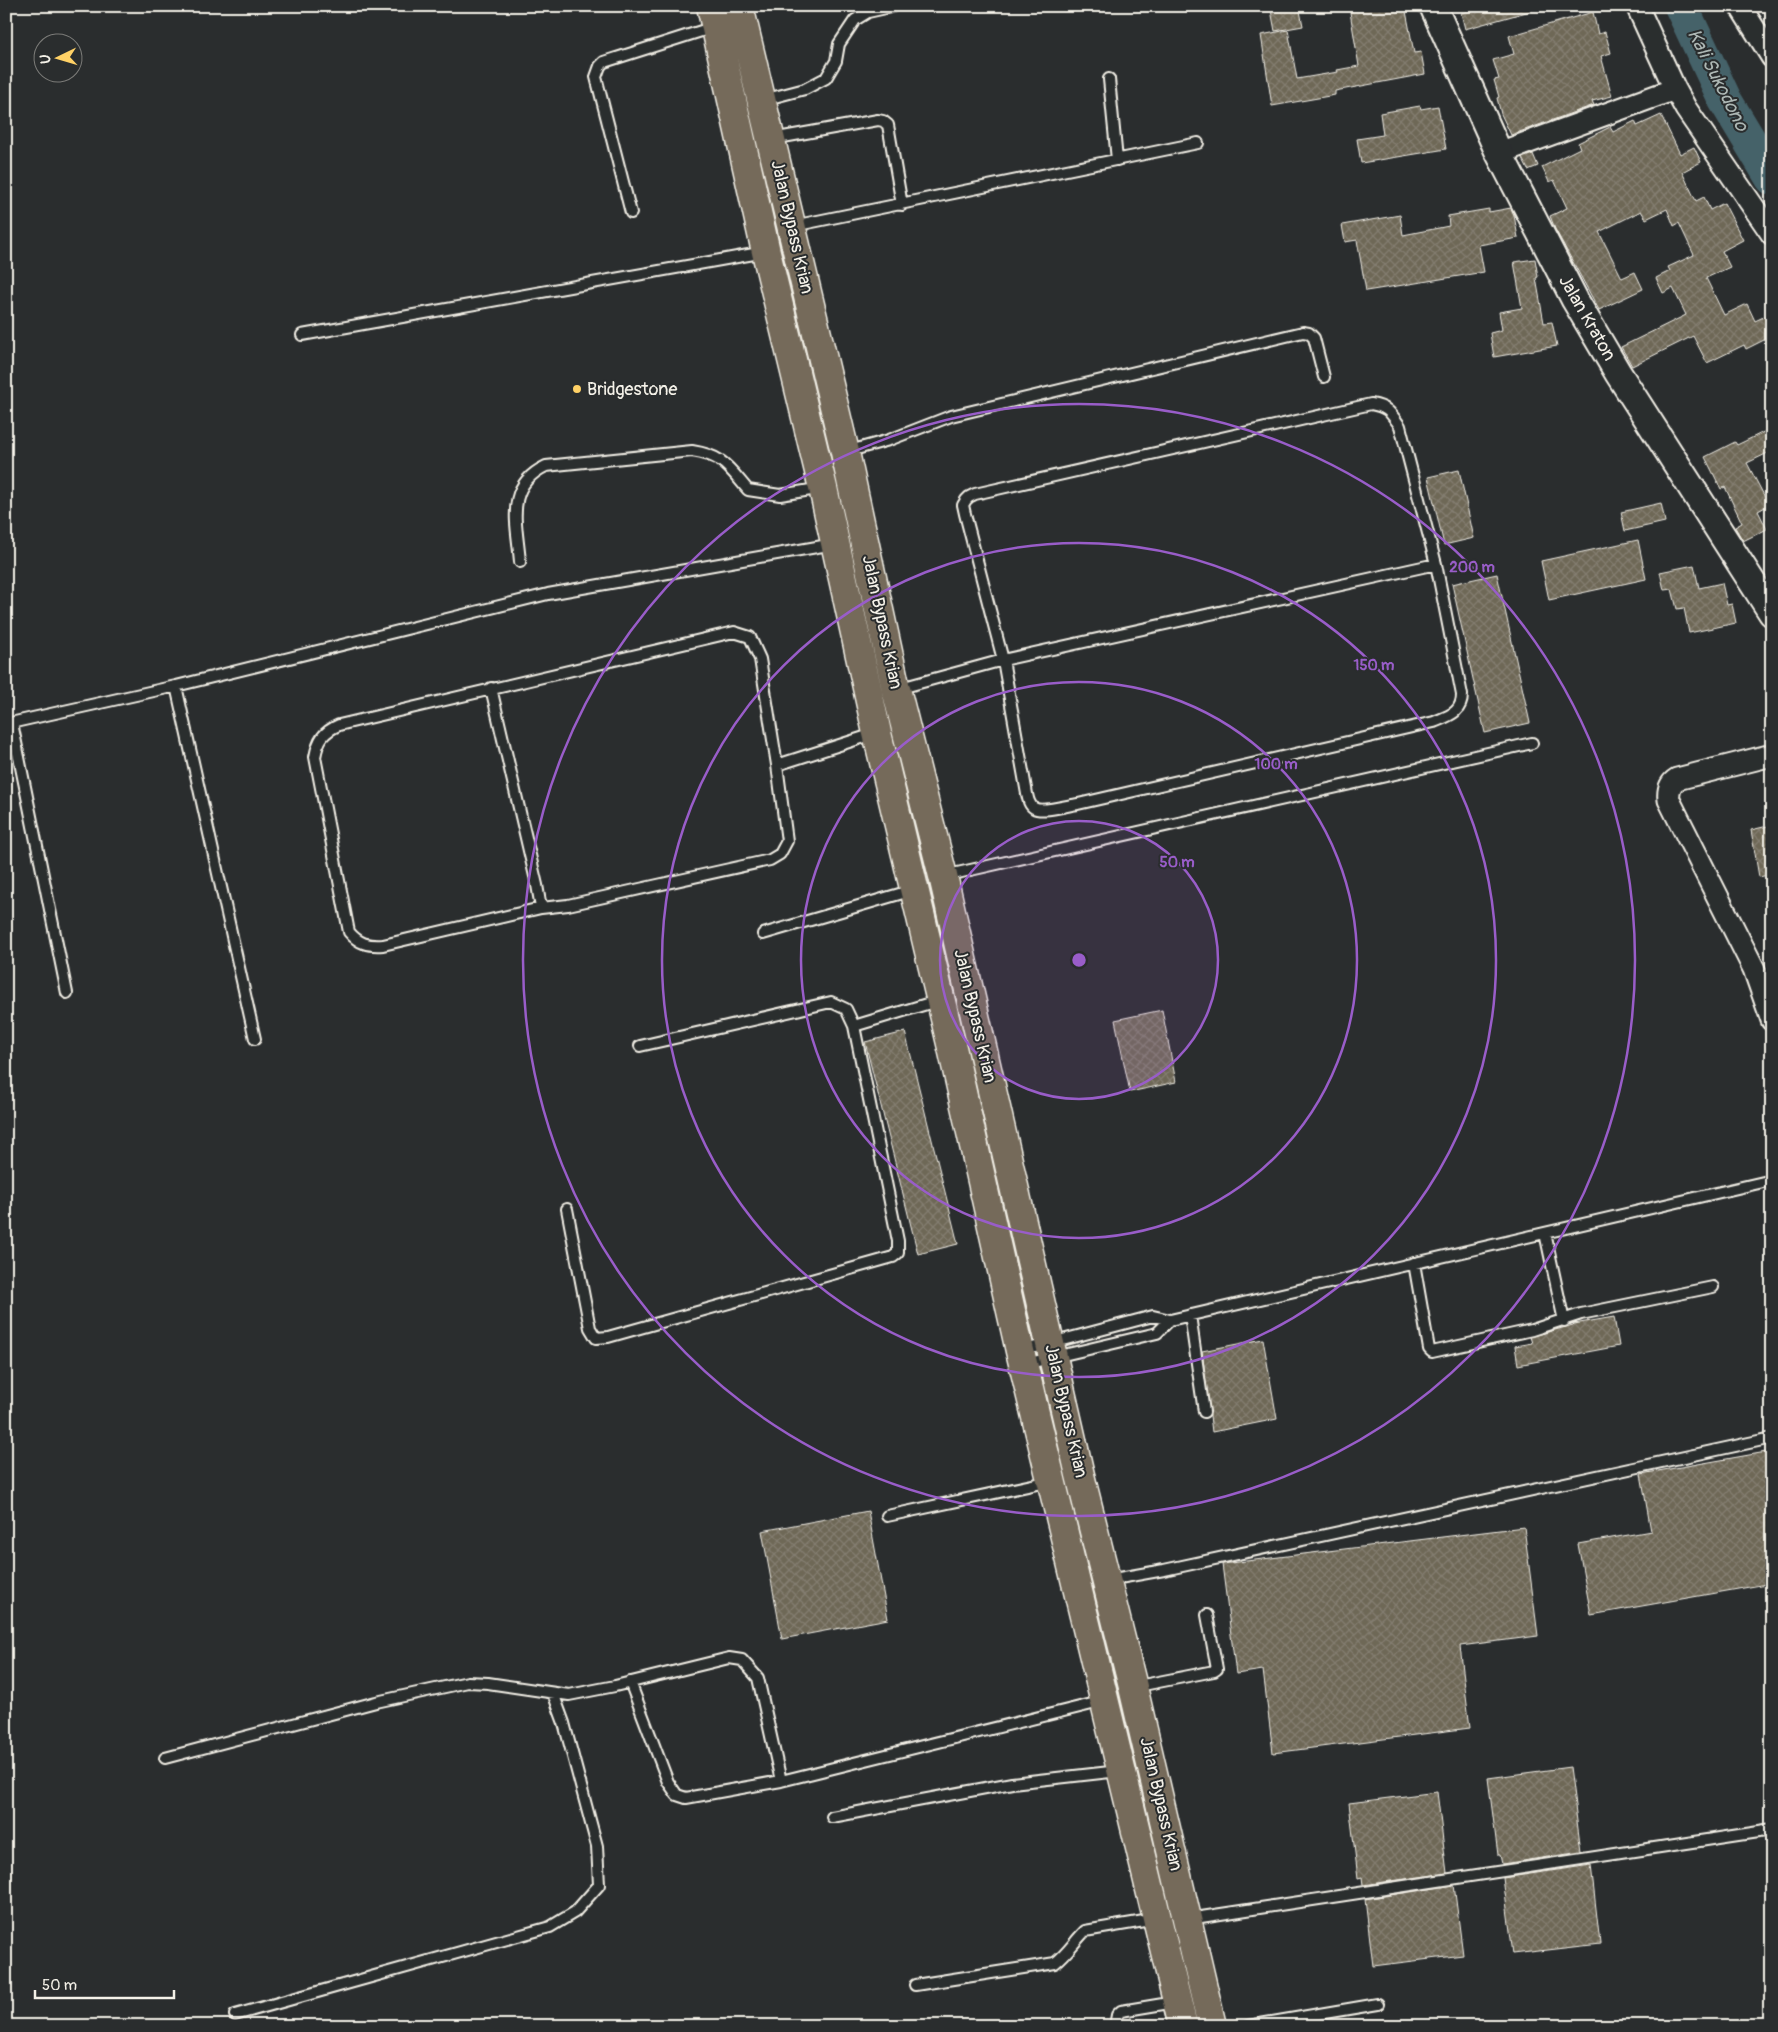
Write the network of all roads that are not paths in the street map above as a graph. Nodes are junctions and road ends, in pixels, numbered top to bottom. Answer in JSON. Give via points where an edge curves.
{"nodes":[{"id":1,"x":739,"y":6,"type":"edge"},
{"id":2,"x":895,"y":6,"type":"edge"},
{"id":3,"x":1433,"y":6,"type":"edge"},
{"id":4,"x":1637,"y":6,"type":"edge"},
{"id":5,"x":1740,"y":6,"type":"edge"},
{"id":6,"x":713,"y":16,"type":"edge"},
{"id":7,"x":1772,"y":58,"type":"edge"},
{"id":8,"x":1109,"y":79,"type":"dead end"},
{"id":9,"x":1675,"y":88,"type":"junction"},
{"id":10,"x":762,"y":100,"type":"junction"},
{"id":11,"x":772,"y":139,"type":"junction"},
{"id":12,"x":1198,"y":143,"type":"dead end"},
{"id":13,"x":1499,"y":153,"type":"junction"},
{"id":14,"x":1117,"y":160,"type":"junction"},
{"id":15,"x":902,"y":205,"type":"junction"},
{"id":16,"x":631,"y":213,"type":"dead end"},
{"id":17,"x":791,"y":227,"type":"junction"},
{"id":18,"x":1772,"y":234,"type":"edge"},
{"id":19,"x":766,"y":252,"type":"junction"},
{"id":20,"x":302,"y":335,"type":"dead end"},
{"id":21,"x":1324,"y":377,"type":"dead end"},
{"id":22,"x":845,"y":452,"type":"junction"},
{"id":23,"x":823,"y":488,"type":"junction"},
{"id":24,"x":835,"y":544,"type":"junction"},
{"id":25,"x":520,"y":562,"type":"dead end"},
{"id":26,"x":1436,"y":564,"type":"junction"},
{"id":27,"x":1772,"y":613,"type":"edge"},
{"id":28,"x":1003,"y":660,"type":"junction"},
{"id":29,"x":176,"y":686,"type":"junction"},
{"id":30,"x":491,"y":688,"type":"junction"},
{"id":31,"x":896,"y":689,"type":"junction"},
{"id":32,"x":9,"y":723,"type":"edge"},
{"id":33,"x":877,"y":733,"type":"junction"},
{"id":34,"x":1532,"y":743,"type":"dead end"},
{"id":35,"x":1772,"y":755,"type":"edge"},
{"id":36,"x":777,"y":765,"type":"junction"},
{"id":37,"x":943,"y":876,"type":"junction"},
{"id":38,"x":915,"y":890,"type":"junction"},
{"id":39,"x":540,"y":908,"type":"junction"},
{"id":40,"x":763,"y":934,"type":"dead end"},
{"id":41,"x":67,"y":993,"type":"dead end"},
{"id":42,"x":941,"y":1000,"type":"junction"},
{"id":43,"x":1772,"y":1020,"type":"edge"},
{"id":44,"x":854,"y":1026,"type":"junction"},
{"id":45,"x":255,"y":1039,"type":"dead end"},
{"id":46,"x":640,"y":1046,"type":"dead end"},
{"id":47,"x":1772,"y":1180,"type":"edge"},
{"id":48,"x":567,"y":1209,"type":"dead end"},
{"id":49,"x":1545,"y":1233,"type":"junction"},
{"id":50,"x":1414,"y":1263,"type":"junction"},
{"id":51,"x":1713,"y":1287,"type":"dead end"},
{"id":52,"x":1190,"y":1315,"type":"junction"},
{"id":53,"x":1170,"y":1320,"type":"junction"},
{"id":54,"x":1564,"y":1320,"type":"junction"},
{"id":55,"x":1053,"y":1350,"type":"junction"},
{"id":56,"x":1022,"y":1358,"type":"junction"},
{"id":57,"x":1204,"y":1412,"type":"dead end"},
{"id":58,"x":1772,"y":1438,"type":"edge"},
{"id":59,"x":1052,"y":1481,"type":"junction"},
{"id":60,"x":887,"y":1516,"type":"dead end"},
{"id":61,"x":1107,"y":1580,"type":"junction"},
{"id":62,"x":1206,"y":1615,"type":"dead end"},
{"id":63,"x":630,"y":1682,"type":"junction"},
{"id":64,"x":1133,"y":1687,"type":"junction"},
{"id":65,"x":553,"y":1693,"type":"junction"},
{"id":66,"x":1105,"y":1701,"type":"junction"},
{"id":67,"x":165,"y":1758,"type":"dead end"},
{"id":68,"x":1121,"y":1770,"type":"junction"},
{"id":69,"x":781,"y":1781,"type":"junction"},
{"id":70,"x":832,"y":1816,"type":"dead end"},
{"id":71,"x":1772,"y":1830,"type":"edge"},
{"id":72,"x":1156,"y":1919,"type":"junction"},
{"id":73,"x":1188,"y":1919,"type":"junction"},
{"id":74,"x":915,"y":1985,"type":"dead end"},
{"id":75,"x":1378,"y":2004,"type":"dead end"},
{"id":76,"x":1180,"y":2014,"type":"edge"},
{"id":77,"x":235,"y":2015,"type":"dead end"},
{"id":78,"x":1115,"y":2026,"type":"edge"},
{"id":79,"x":1212,"y":2026,"type":"edge"},
{"id":80,"x":1248,"y":2026,"type":"edge"}],
"edges":[{"from":1,"to":10,"type":"highway","name":"Jalan Bypass Krian"},
{"from":2,"to":10,"type":"lane","via":[[868,12],[855,20],[839,44],[836,61],[826,78],[805,89]]},
{"from":3,"to":13,"type":"street","name":"Jalan Kraton"},
{"from":4,"to":9,"type":"street"},
{"from":5,"to":7,"type":"street"},
{"from":6,"to":16,"type":"lane","via":[[604,62],[597,70],[596,77]]},
{"from":6,"to":19,"type":"highway","name":"Jalan Bypass Krian"},
{"from":8,"to":14,"type":"lane"},
{"from":9,"to":13,"type":"street"},
{"from":9,"to":18,"type":"street"},
{"from":10,"to":11,"type":"highway","name":"Jalan Bypass Krian"},
{"from":11,"to":15,"type":"lane","via":[[883,120],[888,125]]},
{"from":11,"to":17,"type":"highway","name":"Jalan Bypass Krian"},
{"from":12,"to":14,"type":"lane"},
{"from":13,"to":27,"type":"street","name":"Jalan Kraton","via":[[1618,373]]},
{"from":14,"to":15,"type":"lane"},
{"from":15,"to":17,"type":"lane"},
{"from":17,"to":22,"type":"highway","name":"Jalan Bypass Krian"},
{"from":19,"to":20,"type":"lane"},
{"from":19,"to":23,"type":"highway","name":"Jalan Bypass Krian"},
{"from":21,"to":22,"type":"lane","via":[[1314,338],[1303,332],[951,416],[889,440]]},
{"from":22,"to":31,"type":"highway","name":"Jalan Bypass Krian"},
{"from":23,"to":24,"type":"highway","name":"Jalan Bypass Krian"},
{"from":23,"to":25,"type":"lane","via":[[780,495],[748,490],[724,463],[710,454],[692,451],[546,466],[525,480],[516,500]]},
{"from":24,"to":29,"type":"lane","via":[[548,594]]},
{"from":24,"to":33,"type":"highway","name":"Jalan Bypass Krian"},
{"from":26,"to":28,"type":"lane"},
{"from":26,"to":28,"type":"lane","via":[[1462,695],[1460,706],[1451,716],[1078,804],[1041,810],[1030,804]]},
{"from":26,"to":28,"type":"lane","via":[[1400,426],[1383,406],[1370,404],[969,497],[963,505]]},
{"from":28,"to":31,"type":"lane"},
{"from":29,"to":32,"type":"lane"},
{"from":29,"to":45,"type":"lane"},
{"from":30,"to":36,"type":"lane","via":[[708,636],[734,632],[744,634],[750,636],[760,659]]},
{"from":30,"to":39,"type":"lane"},
{"from":30,"to":39,"type":"lane","via":[[339,725],[322,736],[315,757],[349,932],[363,944],[383,945]]},
{"from":31,"to":37,"type":"highway","name":"Jalan Bypass Krian"},
{"from":32,"to":41,"type":"lane"},
{"from":33,"to":36,"type":"lane"},
{"from":33,"to":38,"type":"highway","name":"Jalan Bypass Krian"},
{"from":34,"to":37,"type":"lane"},
{"from":35,"to":43,"type":"street","via":[[1676,779],[1670,786],[1669,795],[1754,969]]},
{"from":36,"to":39,"type":"lane","via":[[787,841],[780,854],[770,860],[568,905]]},
{"from":37,"to":55,"type":"highway","name":"Jalan Bypass Krian"},
{"from":38,"to":40,"type":"lane"},
{"from":38,"to":42,"type":"highway","name":"Jalan Bypass Krian"},
{"from":42,"to":44,"type":"lane"},
{"from":42,"to":56,"type":"highway","name":"Jalan Bypass Krian"},
{"from":44,"to":46,"type":"lane","via":[[846,1009],[831,1002]]},
{"from":44,"to":48,"type":"lane","via":[[898,1241],[898,1253],[893,1257],[596,1338],[590,1328]]},
{"from":47,"to":49,"type":"lane"},
{"from":49,"to":50,"type":"lane"},
{"from":49,"to":54,"type":"lane"},
{"from":50,"to":52,"type":"lane"},
{"from":50,"to":54,"type":"lane","via":[[1432,1352]]},
{"from":51,"to":54,"type":"lane"},
{"from":52,"to":53,"type":"lane"},
{"from":52,"to":57,"type":"lane"},
{"from":53,"to":55,"type":"lane","via":[[1153,1316]]},
{"from":53,"to":55,"type":"lane","via":[[1157,1333]]},
{"from":55,"to":56,"type":"lane"},
{"from":55,"to":61,"type":"highway","name":"Jalan Bypass Krian"},
{"from":56,"to":59,"type":"highway","name":"Jalan Bypass Krian"},
{"from":58,"to":61,"type":"lane"},
{"from":59,"to":60,"type":"lane"},
{"from":59,"to":66,"type":"highway","name":"Jalan Bypass Krian"},
{"from":61,"to":64,"type":"highway","name":"Jalan Bypass Krian"},
{"from":62,"to":64,"type":"lane","via":[[1217,1669]]},
{"from":63,"to":65,"type":"lane","via":[[569,1695]]},
{"from":63,"to":69,"type":"lane","via":[[668,1782],[677,1795],[686,1798]]},
{"from":63,"to":69,"type":"lane","via":[[729,1658],[742,1660],[758,1678]]},
{"from":64,"to":73,"type":"highway","name":"Jalan Bypass Krian"},
{"from":65,"to":67,"type":"lane","via":[[468,1682],[376,1702]]},
{"from":65,"to":77,"type":"lane","via":[[597,1846],[600,1885],[575,1912],[550,1927]]},
{"from":66,"to":68,"type":"highway","name":"Jalan Bypass Krian"},
{"from":66,"to":69,"type":"lane"},
{"from":68,"to":70,"type":"lane","via":[[1012,1783]]},
{"from":68,"to":72,"type":"highway","name":"Jalan Bypass Krian"},
{"from":71,"to":73,"type":"lane"},
{"from":72,"to":74,"type":"lane","via":[[1085,1931],[1065,1956],[1055,1963]]},
{"from":72,"to":76,"type":"highway","name":"Jalan Bypass Krian"},
{"from":73,"to":79,"type":"highway","name":"Jalan Bypass Krian"},
{"from":75,"to":80,"type":"lane"},
{"from":76,"to":78,"type":"lane","via":[[1121,2011]]}]}
